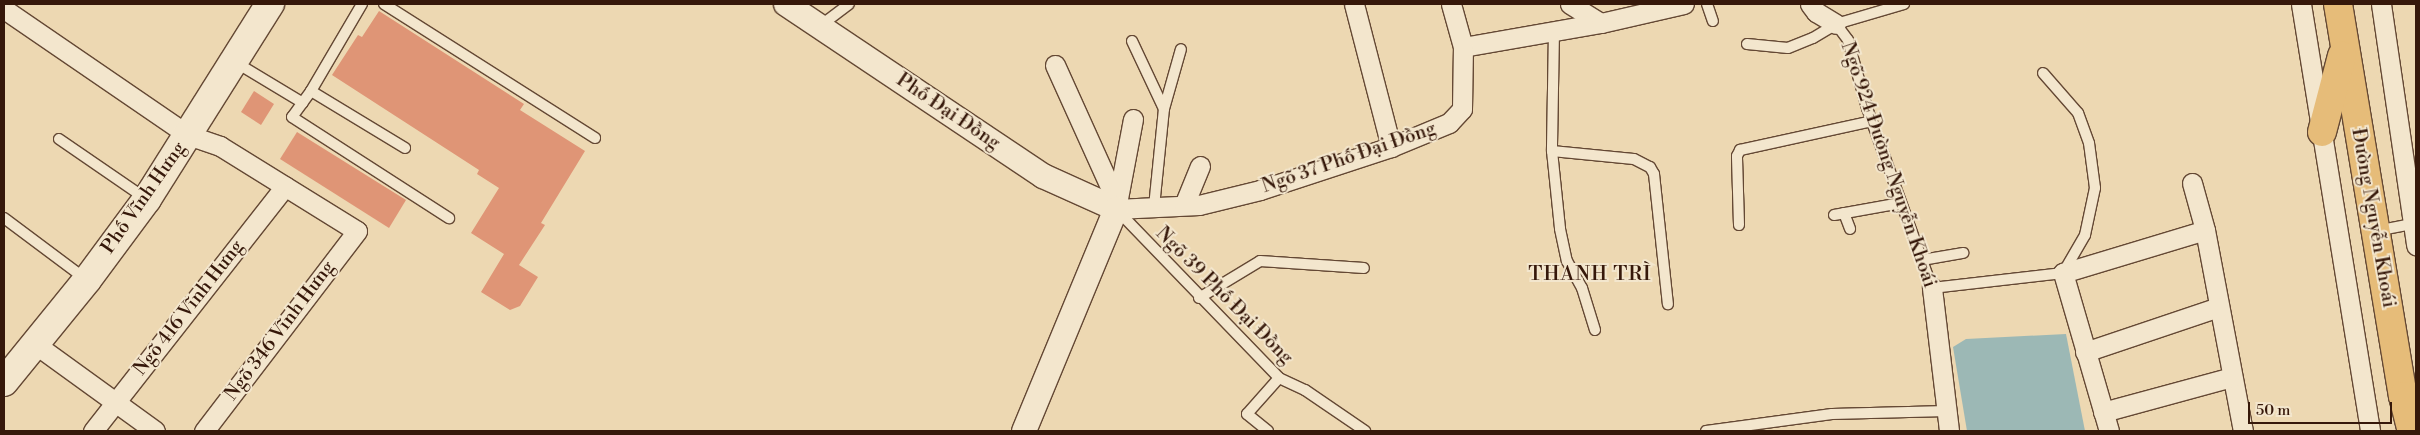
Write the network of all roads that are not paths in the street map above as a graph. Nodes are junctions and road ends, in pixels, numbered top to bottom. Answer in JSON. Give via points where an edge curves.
{"nodes":[{"id":1,"x":270,"y":4,"type":"edge"},
{"id":2,"x":362,"y":4,"type":"edge"},
{"id":3,"x":384,"y":4,"type":"edge"},
{"id":4,"x":786,"y":4,"type":"edge"},
{"id":5,"x":849,"y":4,"type":"edge"},
{"id":6,"x":1354,"y":4,"type":"edge"},
{"id":7,"x":1451,"y":4,"type":"edge"},
{"id":8,"x":1570,"y":4,"type":"edge"},
{"id":9,"x":1684,"y":4,"type":"edge"},
{"id":10,"x":1708,"y":4,"type":"edge"},
{"id":11,"x":1810,"y":4,"type":"edge"},
{"id":12,"x":1904,"y":4,"type":"edge"},
{"id":13,"x":2301,"y":4,"type":"edge"},
{"id":14,"x":2381,"y":4,"type":"edge"},
{"id":15,"x":4,"y":9,"type":"edge"},
{"id":16,"x":2338,"y":20,"type":"edge"},
{"id":17,"x":1713,"y":21,"type":"dead end"},
{"id":18,"x":1601,"y":23,"type":"junction"},
{"id":19,"x":1836,"y":24,"type":"junction"},
{"id":20,"x":820,"y":26,"type":"junction"},
{"id":21,"x":1554,"y":31,"type":"junction"},
{"id":22,"x":1132,"y":41,"type":"dead end"},
{"id":23,"x":1747,"y":44,"type":"dead end"},
{"id":24,"x":1463,"y":47,"type":"junction"},
{"id":25,"x":1180,"y":49,"type":"dead end"},
{"id":26,"x":235,"y":62,"type":"junction"},
{"id":27,"x":1055,"y":65,"type":"dead end"},
{"id":28,"x":2043,"y":73,"type":"dead end"},
{"id":29,"x":311,"y":91,"type":"junction"},
{"id":30,"x":303,"y":103,"type":"junction"},
{"id":31,"x":1164,"y":109,"type":"junction"},
{"id":32,"x":1133,"y":119,"type":"dead end"},
{"id":33,"x":1872,"y":121,"type":"junction"},
{"id":34,"x":2322,"y":132,"type":"junction"},
{"id":35,"x":188,"y":135,"type":"junction"},
{"id":36,"x":595,"y":138,"type":"dead end"},
{"id":37,"x":59,"y":139,"type":"dead end"},
{"id":38,"x":1391,"y":147,"type":"junction"},
{"id":39,"x":405,"y":148,"type":"dead end"},
{"id":40,"x":1552,"y":151,"type":"junction"},
{"id":41,"x":1200,"y":166,"type":"dead end"},
{"id":42,"x":2192,"y":183,"type":"dead end"},
{"id":43,"x":285,"y":186,"type":"junction"},
{"id":44,"x":147,"y":199,"type":"junction"},
{"id":45,"x":1901,"y":203,"type":"junction"},
{"id":46,"x":1184,"y":205,"type":"junction"},
{"id":47,"x":1116,"y":206,"type":"junction"},
{"id":48,"x":1154,"y":207,"type":"junction"},
{"id":49,"x":4,"y":218,"type":"edge"},
{"id":50,"x":449,"y":218,"type":"dead end"},
{"id":51,"x":2414,"y":223,"type":"edge"},
{"id":52,"x":1739,"y":225,"type":"dead end"},
{"id":53,"x":1850,"y":230,"type":"dead end"},
{"id":54,"x":2205,"y":230,"type":"junction"},
{"id":55,"x":2375,"y":231,"type":"junction"},
{"id":56,"x":2416,"y":246,"type":"edge"},
{"id":57,"x":1964,"y":253,"type":"dead end"},
{"id":58,"x":1922,"y":260,"type":"junction"},
{"id":59,"x":1364,"y":268,"type":"dead end"},
{"id":60,"x":2064,"y":273,"type":"junction"},
{"id":61,"x":86,"y":280,"type":"junction"},
{"id":62,"x":1932,"y":288,"type":"junction"},
{"id":63,"x":1199,"y":298,"type":"junction"},
{"id":64,"x":1668,"y":304,"type":"dead end"},
{"id":65,"x":2219,"y":307,"type":"junction"},
{"id":66,"x":1595,"y":330,"type":"dead end"},
{"id":67,"x":35,"y":344,"type":"junction"},
{"id":68,"x":2085,"y":352,"type":"junction"},
{"id":69,"x":2232,"y":377,"type":"junction"},
{"id":70,"x":1279,"y":378,"type":"junction"},
{"id":71,"x":4,"y":382,"type":"edge"},
{"id":72,"x":2403,"y":396,"type":"junction"},
{"id":73,"x":115,"y":403,"type":"junction"},
{"id":74,"x":1946,"y":411,"type":"junction"},
{"id":75,"x":2103,"y":412,"type":"junction"},
{"id":76,"x":93,"y":431,"type":"edge"},
{"id":77,"x":155,"y":431,"type":"edge"},
{"id":78,"x":204,"y":431,"type":"edge"},
{"id":79,"x":1024,"y":431,"type":"edge"},
{"id":80,"x":1268,"y":431,"type":"edge"},
{"id":81,"x":1365,"y":431,"type":"edge"},
{"id":82,"x":1706,"y":431,"type":"edge"},
{"id":83,"x":1949,"y":431,"type":"edge"},
{"id":84,"x":2109,"y":431,"type":"edge"},
{"id":85,"x":2242,"y":431,"type":"edge"},
{"id":86,"x":2370,"y":431,"type":"edge"},
{"id":87,"x":2399,"y":431,"type":"edge"},
{"id":88,"x":2412,"y":431,"type":"edge"}],
"edges":[{"from":1,"to":26,"type":"main road","name":"Phố Vĩnh Hưng"},
{"from":2,"to":29,"type":"lane"},
{"from":3,"to":36,"type":"lane"},
{"from":4,"to":20,"type":"street","name":"Phố Đại Đồng"},
{"from":5,"to":20,"type":"lane"},
{"from":6,"to":38,"type":"street"},
{"from":7,"to":24,"type":"street","name":"Ngõ 37 Phố Đại Đồng"},
{"from":8,"to":18,"type":"street"},
{"from":9,"to":18,"type":"street"},
{"from":10,"to":17,"type":"lane"},
{"from":11,"to":19,"type":"street","name":"Ngõ 924 Đường Nguyễn Khoái","via":[[1816,12]]},
{"from":12,"to":19,"type":"lane"},
{"from":13,"to":34,"type":"street","name":"Đường Nguyễn Khoái"},
{"from":14,"to":51,"type":"street","name":"Đường Nguyễn Khoái"},
{"from":15,"to":35,"type":"street"},
{"from":16,"to":34,"type":"main road"},
{"from":16,"to":55,"type":"main road","name":"Đường Nguyễn Khoái"},
{"from":18,"to":21,"type":"street"},
{"from":19,"to":23,"type":"lane","via":[[1788,48]]},
{"from":19,"to":33,"type":"lane","name":"Ngõ 924 Đường Nguyễn Khoái","via":[[1848,40]]},
{"from":20,"to":47,"type":"street","name":"Phố Đại Đồng","via":[[1043,176]]},
{"from":21,"to":24,"type":"street"},
{"from":21,"to":40,"type":"lane"},
{"from":22,"to":31,"type":"lane"},
{"from":24,"to":38,"type":"street","name":"Ngõ 37 Phố Đại Đồng","via":[[1462,109],[1456,118]]},
{"from":25,"to":31,"type":"lane"},
{"from":26,"to":30,"type":"lane"},
{"from":26,"to":35,"type":"main road","name":"Phố Vĩnh Hưng"},
{"from":27,"to":47,"type":"street"},
{"from":28,"to":60,"type":"lane","via":[[2078,114],[2090,143],[2095,188],[2085,235]]},
{"from":29,"to":30,"type":"lane"},
{"from":29,"to":39,"type":"lane"},
{"from":30,"to":50,"type":"lane","via":[[292,117]]},
{"from":31,"to":48,"type":"lane"},
{"from":32,"to":47,"type":"street"},
{"from":33,"to":45,"type":"lane","name":"Ngõ 924 Đường Nguyễn Khoái"},
{"from":33,"to":52,"type":"lane","via":[[1740,150],[1737,156]]},
{"from":34,"to":86,"type":"street","name":"Đường Nguyễn Khoái"},
{"from":35,"to":43,"type":"street","via":[[220,146]]},
{"from":35,"to":44,"type":"main road","name":"Phố Vĩnh Hưng"},
{"from":37,"to":44,"type":"lane"},
{"from":38,"to":46,"type":"street","name":"Ngõ 37 Phố Đại Đồng","via":[[1260,190],[1199,205]]},
{"from":40,"to":64,"type":"lane","via":[[1634,160],[1650,167],[1654,174]]},
{"from":40,"to":66,"type":"lane","via":[[1567,261],[1582,288]]},
{"from":41,"to":46,"type":"street"},
{"from":42,"to":54,"type":"street"},
{"from":43,"to":73,"type":"street","name":"Ngõ 416 Vĩnh Hưng"},
{"from":43,"to":78,"type":"street","name":"Ngõ 346 Vĩnh Hưng","via":[[357,231]]},
{"from":44,"to":61,"type":"main road","name":"Phố Vĩnh Hưng"},
{"from":45,"to":53,"type":"lane","via":[[1839,214]]},
{"from":45,"to":58,"type":"lane","name":"Ngõ 924 Đường Nguyễn Khoái"},
{"from":46,"to":48,"type":"street","name":"Ngõ 37 Phố Đại Đồng"},
{"from":47,"to":48,"type":"street","name":"Phố Đại Đồng"},
{"from":47,"to":63,"type":"lane","name":"Ngõ 39 Phố Đại Đồng"},
{"from":47,"to":79,"type":"street"},
{"from":49,"to":61,"type":"lane"},
{"from":51,"to":55,"type":"lane"},
{"from":51,"to":56,"type":"street","name":"Đường Nguyễn Khoái"},
{"from":54,"to":60,"type":"street"},
{"from":54,"to":65,"type":"street"},
{"from":55,"to":72,"type":"main road","name":"Đường Nguyễn Khoái"},
{"from":57,"to":58,"type":"lane"},
{"from":58,"to":62,"type":"lane","name":"Ngõ 924 Đường Nguyễn Khoái"},
{"from":59,"to":63,"type":"lane","via":[[1260,261]]},
{"from":60,"to":62,"type":"lane"},
{"from":60,"to":68,"type":"street"},
{"from":61,"to":67,"type":"main road","name":"Phố Vĩnh Hưng"},
{"from":62,"to":74,"type":"street","name":"Ngõ 924 Đường Nguyễn Khoái"},
{"from":63,"to":70,"type":"lane","name":"Ngõ 39 Phố Đại Đồng"},
{"from":65,"to":68,"type":"street"},
{"from":65,"to":69,"type":"street"},
{"from":67,"to":71,"type":"main road","name":"Phố Vĩnh Hưng"},
{"from":67,"to":73,"type":"street"},
{"from":68,"to":75,"type":"street"},
{"from":69,"to":75,"type":"street"},
{"from":69,"to":85,"type":"street"},
{"from":70,"to":80,"type":"lane","via":[[1247,414]]},
{"from":70,"to":81,"type":"lane","name":"Ngõ 39 Phố Đại Đồng","via":[[1305,390]]},
{"from":72,"to":87,"type":"main road"},
{"from":72,"to":88,"type":"main road","name":"Đường Nguyễn Khoái"},
{"from":73,"to":76,"type":"street","name":"Ngõ 416 Vĩnh Hưng"},
{"from":73,"to":77,"type":"street"},
{"from":74,"to":82,"type":"lane","via":[[1832,414]]},
{"from":74,"to":83,"type":"street","name":"Ngõ 924 Đường Nguyễn Khoái"},
{"from":75,"to":84,"type":"street"}]}
